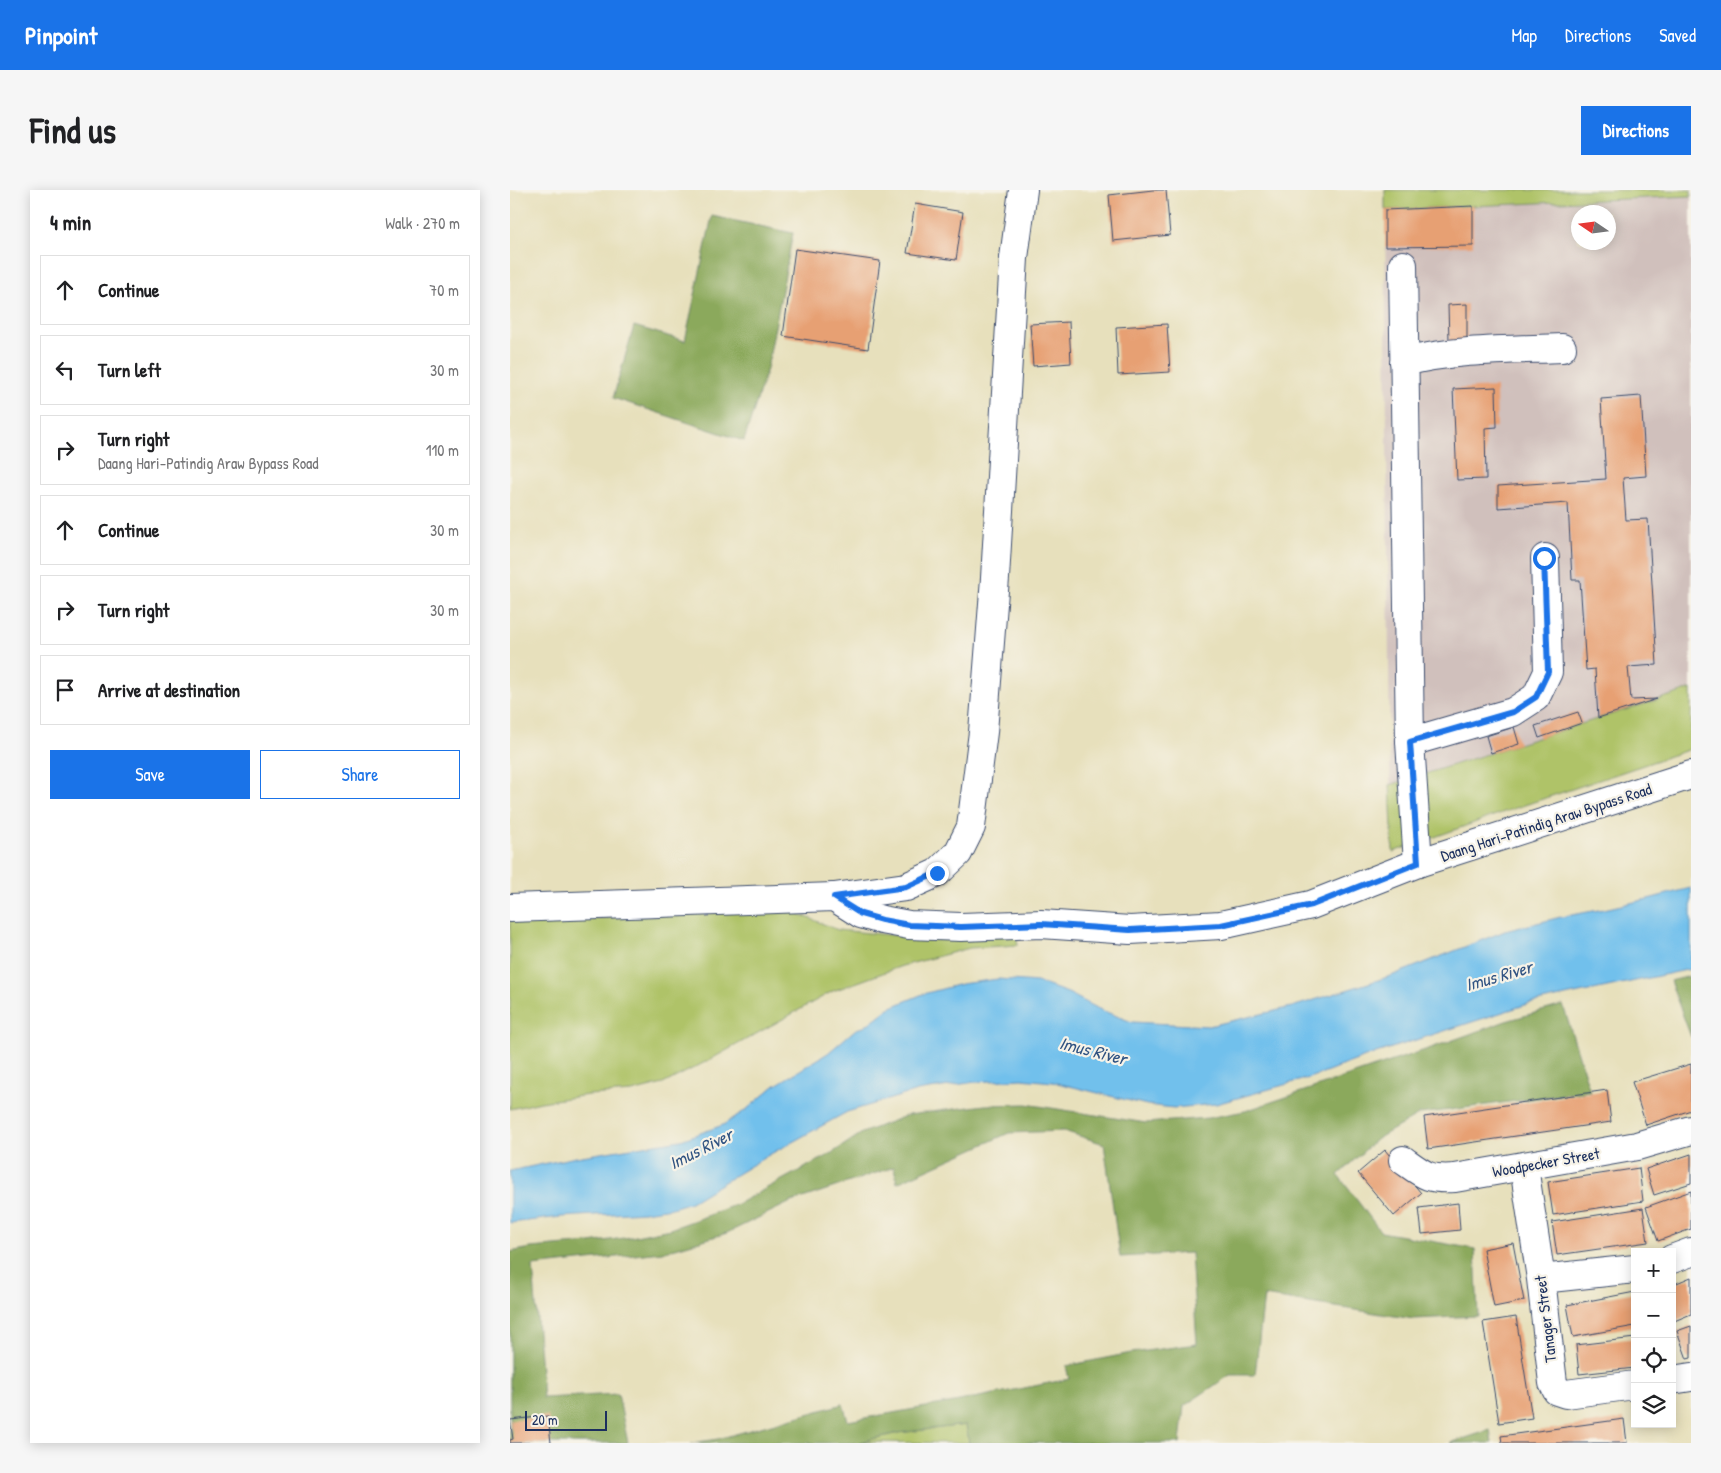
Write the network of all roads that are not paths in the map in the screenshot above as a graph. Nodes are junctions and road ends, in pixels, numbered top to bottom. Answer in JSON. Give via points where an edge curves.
{"nodes":[{"id":1,"x":1022,"y":190,"type":"edge"},
{"id":2,"x":1403,"y":265,"type":"dead end"},
{"id":3,"x":1562,"y":348,"type":"dead end"},
{"id":4,"x":1404,"y":362,"type":"junction"},
{"id":5,"x":1544,"y":558,"type":"dead end"},
{"id":6,"x":1410,"y":742,"type":"junction"},
{"id":7,"x":1691,"y":775,"type":"edge"},
{"id":8,"x":1418,"y":863,"type":"junction"},
{"id":9,"x":834,"y":897,"type":"junction"},
{"id":10,"x":510,"y":908,"type":"edge"},
{"id":11,"x":1691,"y":1130,"type":"edge"},
{"id":12,"x":1403,"y":1160,"type":"dead end"},
{"id":13,"x":1524,"y":1167,"type":"junction"},
{"id":14,"x":1691,"y":1252,"type":"edge"},
{"id":15,"x":1676,"y":1258,"type":"edge"},
{"id":16,"x":1631,"y":1268,"type":"edge"},
{"id":17,"x":1541,"y":1279,"type":"junction"},
{"id":18,"x":1691,"y":1377,"type":"edge"},
{"id":19,"x":1676,"y":1379,"type":"edge"},
{"id":20,"x":1631,"y":1386,"type":"edge"}],
"edges":[{"from":1,"to":9,"type":"street","via":[[1013,268],[983,732],[971,827],[958,853],[937,873],[906,887]]},
{"from":2,"to":4,"type":"street"},
{"from":3,"to":4,"type":"street","via":[[1454,353]]},
{"from":4,"to":6,"type":"street"},
{"from":5,"to":6,"type":"street","via":[[1548,672],[1536,697],[1513,712]]},
{"from":6,"to":8,"type":"street"},
{"from":7,"to":8,"type":"street","name":"Daang Hari-Patindig Araw Bypass Road"},
{"from":8,"to":9,"type":"street","name":"Daang Hari-Patindig Araw Bypass Road","via":[[1312,905],[1221,925],[1130,930],[1041,924],[909,925],[861,914]]},
{"from":9,"to":10,"type":"street"},
{"from":11,"to":13,"type":"street","name":"Woodpecker Street","via":[[1637,1146]]},
{"from":12,"to":13,"type":"street","name":"Woodpecker Street","via":[[1425,1176],[1440,1179]]},
{"from":13,"to":17,"type":"street","name":"Tanager Street"},
{"from":14,"to":15,"type":"street"},
{"from":16,"to":17,"type":"street"},
{"from":17,"to":20,"type":"street","name":"Tanager Street","via":[[1552,1383],[1557,1391],[1566,1394]]},
{"from":18,"to":19,"type":"street"}]}
